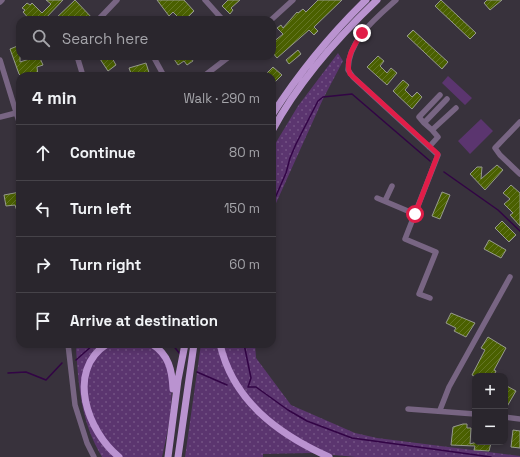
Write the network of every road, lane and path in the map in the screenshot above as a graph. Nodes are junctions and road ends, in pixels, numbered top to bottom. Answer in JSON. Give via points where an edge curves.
{"nodes":[{"id":1,"x":117,"y":0,"type":"edge"},
{"id":2,"x":205,"y":0,"type":"edge"},
{"id":3,"x":293,"y":0,"type":"edge"},
{"id":4,"x":366,"y":0,"type":"edge"},
{"id":5,"x":377,"y":0,"type":"edge"},
{"id":6,"x":396,"y":0,"type":"edge"},
{"id":7,"x":102,"y":16,"type":"edge"},
{"id":8,"x":219,"y":16,"type":"edge"},
{"id":9,"x":275,"y":16,"type":"edge"},
{"id":10,"x":78,"y":60,"type":"edge"},
{"id":11,"x":155,"y":60,"type":"edge"},
{"id":12,"x":225,"y":60,"type":"edge"},
{"id":13,"x":0,"y":61,"type":"edge"},
{"id":14,"x":82,"y":72,"type":"edge"},
{"id":15,"x":162,"y":72,"type":"edge"},
{"id":16,"x":209,"y":72,"type":"edge"},
{"id":17,"x":440,"y":95,"type":"dead end"},
{"id":18,"x":447,"y":99,"type":"dead end"},
{"id":19,"x":456,"y":108,"type":"dead end"},
{"id":20,"x":276,"y":109,"type":"edge"},
{"id":21,"x":16,"y":113,"type":"joint"},
{"id":22,"x":0,"y":117,"type":"edge"},
{"id":23,"x":520,"y":122,"type":"edge"},
{"id":24,"x":424,"y":123,"type":"junction"},
{"id":25,"x":276,"y":125,"type":"edge"},
{"id":26,"x":432,"y":130,"type":"junction"},
{"id":27,"x":429,"y":147,"type":"junction"},
{"id":28,"x":520,"y":174,"type":"edge"},
{"id":29,"x":392,"y":186,"type":"dead end"},
{"id":30,"x":377,"y":198,"type":"dead end"},
{"id":31,"x":385,"y":201,"type":"junction"},
{"id":32,"x":415,"y":214,"type":"junction"},
{"id":33,"x":510,"y":277,"type":"dead end"},
{"id":34,"x":430,"y":298,"type":"dead end"},
{"id":35,"x":69,"y":348,"type":"edge"},
{"id":36,"x":103,"y":348,"type":"edge"},
{"id":37,"x":156,"y":348,"type":"edge"},
{"id":38,"x":184,"y":348,"type":"edge"},
{"id":39,"x":193,"y":348,"type":"edge"},
{"id":40,"x":222,"y":348,"type":"edge"},
{"id":41,"x":174,"y":407,"type":"junction"},
{"id":42,"x":408,"y":409,"type":"dead end"},
{"id":43,"x":440,"y":410,"type":"junction"},
{"id":44,"x":472,"y":414,"type":"edge"},
{"id":45,"x":508,"y":417,"type":"edge"},
{"id":46,"x":520,"y":418,"type":"edge"},
{"id":47,"x":170,"y":438,"type":"junction"},
{"id":48,"x":94,"y":457,"type":"edge"},
{"id":49,"x":119,"y":457,"type":"edge"},
{"id":50,"x":163,"y":457,"type":"edge"},
{"id":51,"x":168,"y":457,"type":"edge"},
{"id":52,"x":178,"y":457,"type":"edge"},
{"id":53,"x":329,"y":457,"type":"edge"}],
"edges":[{"from":1,"to":7,"type":"street"},
{"from":2,"to":8,"type":"street"},
{"from":3,"to":9,"type":"street"},
{"from":4,"to":20,"type":"main road","via":[[316,54]]},
{"from":5,"to":25,"type":"main road","via":[[329,51]]},
{"from":6,"to":27,"type":"street","via":[[358,39],[350,57],[348,70]]},
{"from":10,"to":14,"type":"street"},
{"from":11,"to":15,"type":"street"},
{"from":12,"to":16,"type":"street"},
{"from":13,"to":21,"type":"street"},
{"from":17,"to":24,"type":"street","via":[[419,117]]},
{"from":18,"to":24,"type":"street"},
{"from":19,"to":26,"type":"street"},
{"from":21,"to":22,"type":"street"},
{"from":23,"to":28,"type":"street","via":[[496,148]]},
{"from":24,"to":26,"type":"street"},
{"from":26,"to":27,"type":"street","via":[[438,137]]},
{"from":27,"to":32,"type":"street","via":[[438,154]]},
{"from":29,"to":31,"type":"street"},
{"from":30,"to":31,"type":"street"},
{"from":31,"to":32,"type":"street"},
{"from":32,"to":34,"type":"street","via":[[406,239],[436,252],[419,294]]},
{"from":33,"to":43,"type":"street","via":[[449,387]]},
{"from":35,"to":48,"type":"street","via":[[76,405]]},
{"from":36,"to":49,"type":"main road","via":[[94,356],[86,375],[88,415],[104,444]]},
{"from":37,"to":41,"type":"main road","via":[[171,368]]},
{"from":38,"to":41,"type":"main road"},
{"from":39,"to":52,"type":"main road"},
{"from":40,"to":53,"type":"main road","via":[[232,376],[258,412],[282,432]]},
{"from":41,"to":47,"type":"main road"},
{"from":42,"to":43,"type":"street"},
{"from":43,"to":44,"type":"street"},
{"from":45,"to":46,"type":"street"},
{"from":47,"to":50,"type":"main road"},
{"from":47,"to":51,"type":"main road"}]}
